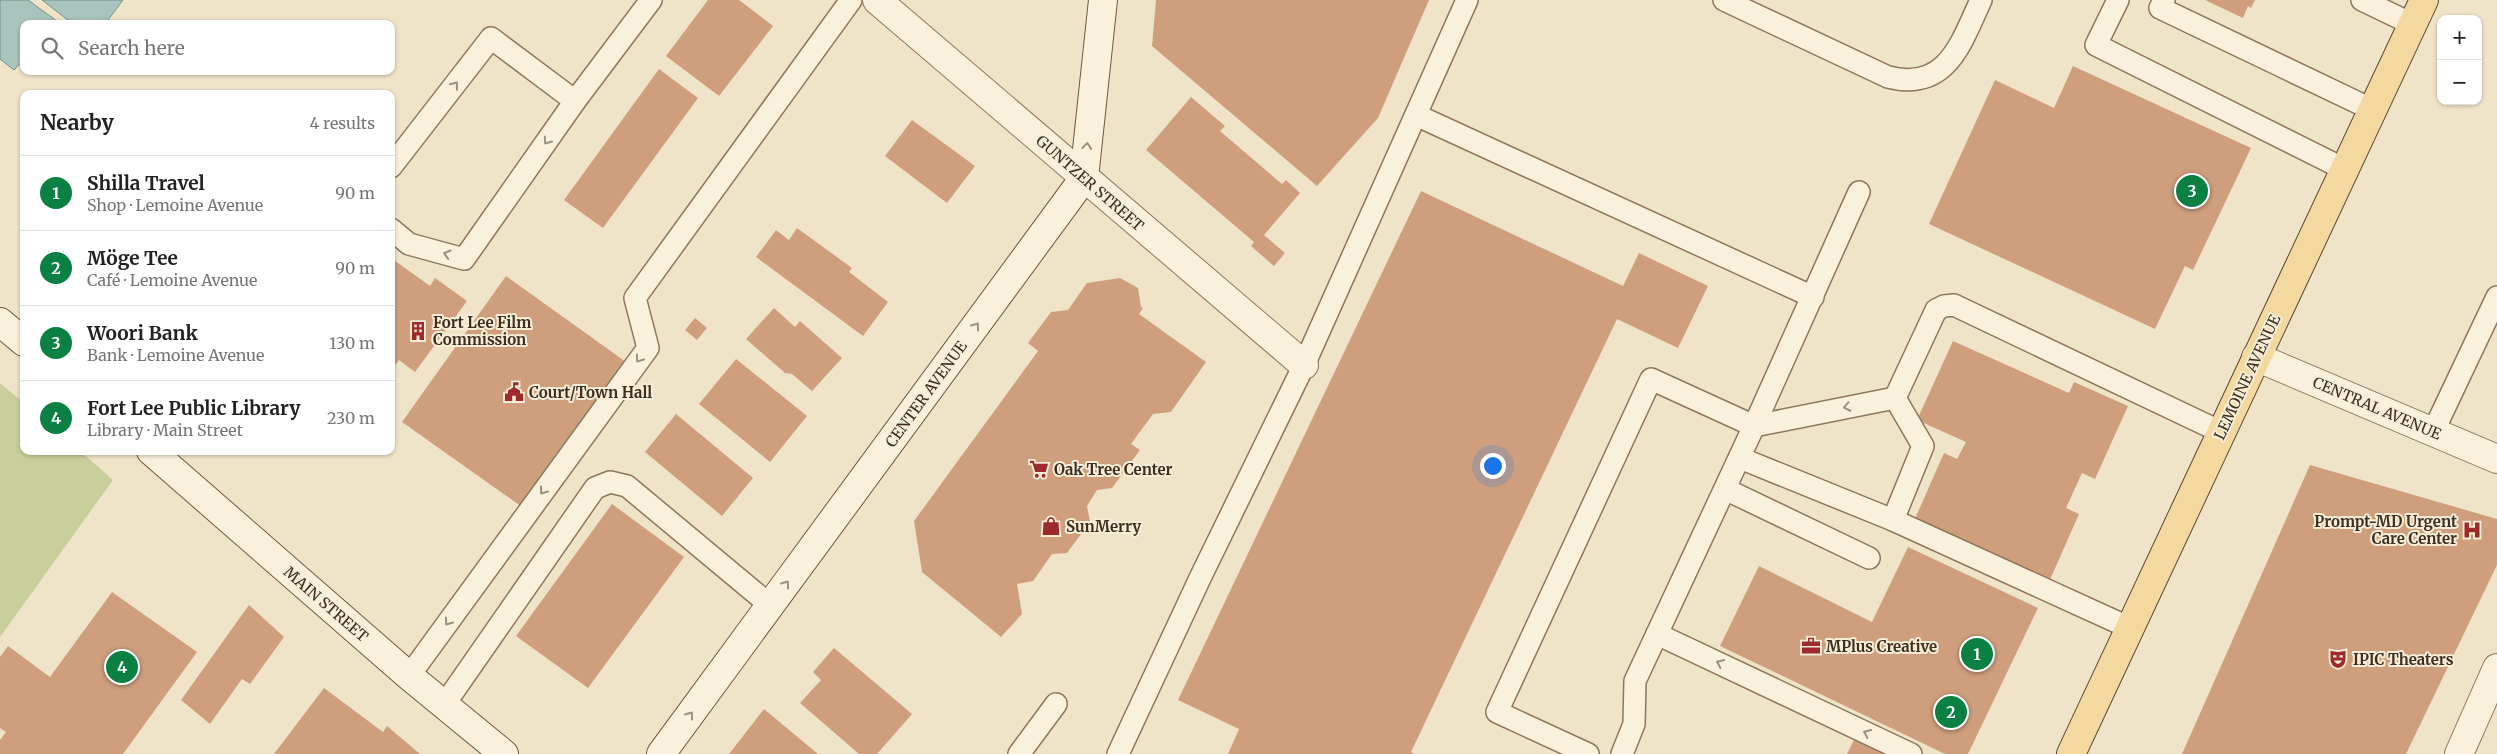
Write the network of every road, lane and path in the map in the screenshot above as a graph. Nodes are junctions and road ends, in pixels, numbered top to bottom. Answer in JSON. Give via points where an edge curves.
{"nodes":[{"id":1,"x":651,"y":0,"type":"edge"},
{"id":2,"x":851,"y":0,"type":"edge"},
{"id":3,"x":877,"y":0,"type":"edge"},
{"id":4,"x":1103,"y":0,"type":"edge"},
{"id":5,"x":1467,"y":0,"type":"edge"},
{"id":6,"x":1724,"y":0,"type":"edge"},
{"id":7,"x":1981,"y":0,"type":"edge"},
{"id":8,"x":2118,"y":0,"type":"edge"},
{"id":9,"x":2362,"y":0,"type":"edge"},
{"id":10,"x":2156,"y":3,"type":"edge"},
{"id":11,"x":2424,"y":7,"type":"edge"},
{"id":12,"x":575,"y":101,"type":"junction"},
{"id":13,"x":2373,"y":110,"type":"junction"},
{"id":14,"x":1416,"y":115,"type":"junction"},
{"id":15,"x":395,"y":161,"type":"edge"},
{"id":16,"x":2344,"y":169,"type":"junction"},
{"id":17,"x":1084,"y":178,"type":"junction"},
{"id":18,"x":1859,"y":192,"type":"dead end"},
{"id":19,"x":395,"y":232,"type":"edge"},
{"id":20,"x":1813,"y":297,"type":"junction"},
{"id":21,"x":2497,"y":297,"type":"edge"},
{"id":22,"x":0,"y":322,"type":"edge"},
{"id":23,"x":20,"y":339,"type":"edge"},
{"id":24,"x":2256,"y":357,"type":"junction"},
{"id":25,"x":1304,"y":365,"type":"junction"},
{"id":26,"x":1895,"y":398,"type":"junction"},
{"id":27,"x":1754,"y":426,"type":"junction"},
{"id":28,"x":2221,"y":432,"type":"junction"},
{"id":29,"x":2433,"y":432,"type":"junction"},
{"id":30,"x":159,"y":455,"type":"edge"},
{"id":31,"x":1740,"y":458,"type":"junction"},
{"id":32,"x":2497,"y":459,"type":"edge"},
{"id":33,"x":1724,"y":489,"type":"junction"},
{"id":34,"x":1893,"y":520,"type":"junction"},
{"id":35,"x":1869,"y":558,"type":"dead end"},
{"id":36,"x":771,"y":606,"type":"junction"},
{"id":37,"x":2130,"y":628,"type":"junction"},
{"id":38,"x":1657,"y":634,"type":"junction"},
{"id":39,"x":2497,"y":668,"type":"edge"},
{"id":40,"x":409,"y":676,"type":"junction"},
{"id":41,"x":1056,"y":704,"type":"dead end"},
{"id":42,"x":444,"y":705,"type":"junction"},
{"id":43,"x":504,"y":754,"type":"edge"},
{"id":44,"x":661,"y":754,"type":"edge"},
{"id":45,"x":1019,"y":754,"type":"edge"},
{"id":46,"x":1118,"y":754,"type":"edge"},
{"id":47,"x":1588,"y":754,"type":"edge"},
{"id":48,"x":1622,"y":754,"type":"edge"},
{"id":49,"x":1911,"y":754,"type":"edge"},
{"id":50,"x":2071,"y":754,"type":"edge"},
{"id":51,"x":2458,"y":754,"type":"edge"}],
"edges":[{"from":1,"to":12,"type":"lane"},
{"from":2,"to":40,"type":"lane","one_way":true,"via":[[635,298],[648,348]]},
{"from":3,"to":17,"type":"main road","name":"GUNTZER STREET"},
{"from":17,"to":4,"type":"main road","one_way":true},
{"from":5,"to":14,"type":"lane"},
{"from":6,"to":7,"type":"lane","via":[[1899,80],[1937,73],[1958,50]]},
{"from":8,"to":16,"type":"lane","via":[[2096,45]]},
{"from":9,"to":11,"type":"lane"},
{"from":10,"to":13,"type":"lane"},
{"from":11,"to":13,"type":"main road","name":"LEMOINE AVENUE"},
{"from":15,"to":12,"type":"lane","one_way":true,"via":[[491,38]]},
{"from":12,"to":19,"type":"lane","one_way":true,"via":[[464,259],[409,244]]},
{"from":13,"to":16,"type":"main road","name":"LEMOINE AVENUE"},
{"from":14,"to":20,"type":"lane"},
{"from":14,"to":25,"type":"lane"},
{"from":16,"to":24,"type":"main road","name":"LEMOINE AVENUE"},
{"from":17,"to":25,"type":"main road","name":"GUNTZER STREET"},
{"from":36,"to":17,"type":"main road","name":"CENTER AVENUE","one_way":true},
{"from":18,"to":20,"type":"lane"},
{"from":20,"to":27,"type":"lane"},
{"from":21,"to":29,"type":"lane"},
{"from":22,"to":23,"type":"main road"},
{"from":24,"to":28,"type":"main road","name":"LEMOINE AVENUE"},
{"from":24,"to":29,"type":"main road","name":"CENTRAL AVENUE"},
{"from":25,"to":46,"type":"lane"},
{"from":26,"to":27,"type":"lane","one_way":true},
{"from":26,"to":28,"type":"lane","via":[[1936,310],[1954,305]]},
{"from":26,"to":34,"type":"lane","via":[[1922,446]]},
{"from":27,"to":31,"type":"lane"},
{"from":27,"to":47,"type":"lane","via":[[1651,379],[1497,712]]},
{"from":28,"to":37,"type":"main road","name":"LEMOINE AVENUE"},
{"from":29,"to":32,"type":"main road","name":"CENTRAL AVENUE"},
{"from":30,"to":40,"type":"main road","name":"MAIN STREET"},
{"from":31,"to":33,"type":"lane"},
{"from":31,"to":34,"type":"lane"},
{"from":33,"to":35,"type":"lane"},
{"from":33,"to":38,"type":"lane"},
{"from":34,"to":37,"type":"lane"},
{"from":36,"to":42,"type":"lane","via":[[627,486],[610,482],[595,488]]},
{"from":44,"to":36,"type":"main road","name":"CENTER AVENUE","one_way":true},
{"from":37,"to":50,"type":"main road","name":"LEMOINE AVENUE"},
{"from":38,"to":48,"type":"lane","via":[[1635,681],[1634,724]]},
{"from":49,"to":38,"type":"lane","one_way":true},
{"from":39,"to":51,"type":"main road"},
{"from":40,"to":42,"type":"main road","name":"MAIN STREET"},
{"from":41,"to":45,"type":"lane"},
{"from":42,"to":43,"type":"main road","name":"MAIN STREET"}]}
